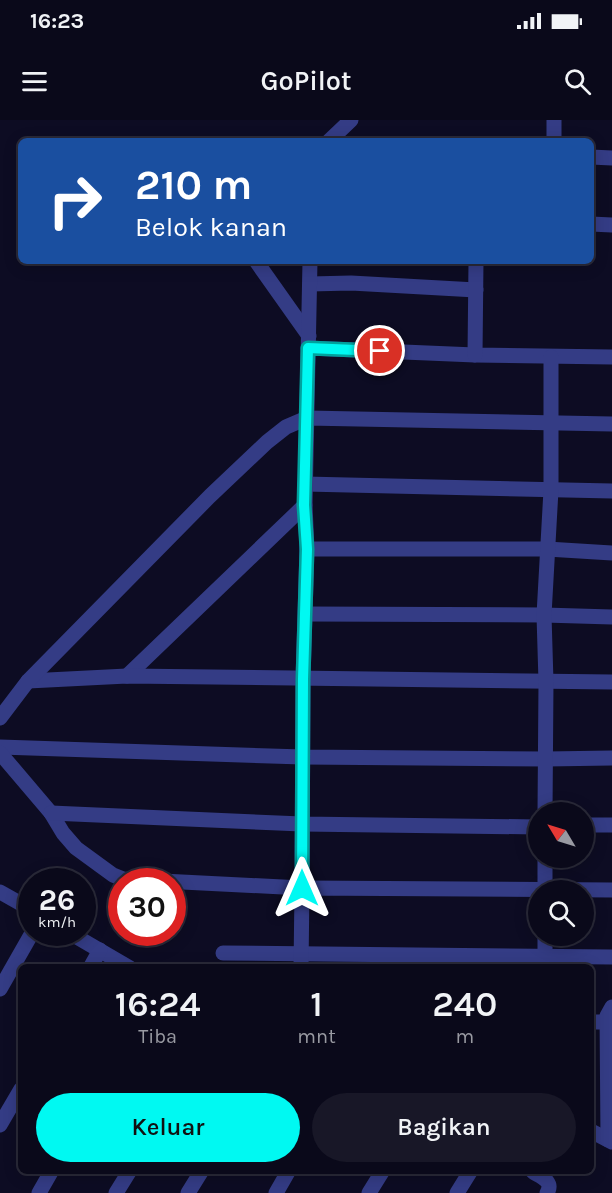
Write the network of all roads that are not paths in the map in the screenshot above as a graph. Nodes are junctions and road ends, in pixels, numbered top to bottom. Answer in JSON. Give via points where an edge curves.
{"nodes":[{"id":1,"x":351,"y":120,"type":"edge"},
{"id":2,"x":554,"y":120,"type":"edge"},
{"id":3,"x":332,"y":138,"type":"edge"},
{"id":4,"x":555,"y":138,"type":"edge"},
{"id":5,"x":594,"y":157,"type":"edge"},
{"id":6,"x":612,"y":158,"type":"edge"},
{"id":7,"x":594,"y":224,"type":"edge"},
{"id":8,"x":612,"y":225,"type":"edge"},
{"id":9,"x":258,"y":264,"type":"edge"},
{"id":10,"x":310,"y":264,"type":"edge"},
{"id":11,"x":476,"y":264,"type":"edge"},
{"id":12,"x":310,"y":284,"type":"junction"},
{"id":13,"x":476,"y":290,"type":"junction"},
{"id":14,"x":309,"y":342,"type":"junction"},
{"id":15,"x":475,"y":355,"type":"junction"},
{"id":16,"x":551,"y":357,"type":"junction"},
{"id":17,"x":612,"y":357,"type":"edge"},
{"id":18,"x":307,"y":418,"type":"junction"},
{"id":19,"x":551,"y":424,"type":"junction"},
{"id":20,"x":612,"y":424,"type":"edge"},
{"id":21,"x":305,"y":484,"type":"junction"},
{"id":22,"x":551,"y":490,"type":"junction"},
{"id":23,"x":612,"y":491,"type":"edge"},
{"id":24,"x":304,"y":505,"type":"junction"},
{"id":25,"x":307,"y":549,"type":"junction"},
{"id":26,"x":547,"y":549,"type":"junction"},
{"id":27,"x":612,"y":553,"type":"edge"},
{"id":28,"x":306,"y":614,"type":"junction"},
{"id":29,"x":544,"y":615,"type":"junction"},
{"id":30,"x":612,"y":617,"type":"edge"},
{"id":31,"x":127,"y":676,"type":"junction"},
{"id":32,"x":303,"y":679,"type":"junction"},
{"id":33,"x":28,"y":681,"type":"junction"},
{"id":34,"x":546,"y":682,"type":"junction"},
{"id":35,"x":612,"y":682,"type":"edge"},
{"id":36,"x":0,"y":718,"type":"edge"},
{"id":37,"x":0,"y":747,"type":"edge"},
{"id":38,"x":0,"y":753,"type":"edge"},
{"id":39,"x":303,"y":757,"type":"junction"},
{"id":40,"x":612,"y":758,"type":"edge"},
{"id":41,"x":546,"y":759,"type":"junction"},
{"id":42,"x":545,"y":802,"type":"edge"},
{"id":43,"x":51,"y":813,"type":"junction"},
{"id":44,"x":302,"y":824,"type":"junction"},
{"id":45,"x":594,"y":825,"type":"edge"},
{"id":46,"x":612,"y":825,"type":"edge"},
{"id":47,"x":528,"y":827,"type":"edge"},
{"id":48,"x":302,"y":888,"type":"junction"},
{"id":49,"x":528,"y":890,"type":"edge"},
{"id":50,"x":594,"y":890,"type":"edge"},
{"id":51,"x":612,"y":890,"type":"edge"},
{"id":52,"x":0,"y":892,"type":"edge"},
{"id":53,"x":18,"y":902,"type":"edge"},
{"id":54,"x":25,"y":946,"type":"edge"},
{"id":55,"x":92,"y":946,"type":"edge"},
{"id":56,"x":545,"y":946,"type":"edge"},
{"id":57,"x":100,"y":951,"type":"junction"},
{"id":58,"x":223,"y":953,"type":"dead end"},
{"id":59,"x":612,"y":957,"type":"edge"},
{"id":60,"x":301,"y":961,"type":"edge"},
{"id":61,"x":546,"y":962,"type":"edge"},
{"id":62,"x":92,"y":964,"type":"edge"},
{"id":63,"x":123,"y":964,"type":"edge"},
{"id":64,"x":0,"y":989,"type":"edge"},
{"id":65,"x":610,"y":1015,"type":"edge"},
{"id":66,"x":594,"y":1021,"type":"edge"},
{"id":67,"x":18,"y":1094,"type":"edge"},
{"id":68,"x":0,"y":1125,"type":"edge"},
{"id":69,"x":594,"y":1133,"type":"edge"},
{"id":70,"x":610,"y":1141,"type":"edge"},
{"id":71,"x":50,"y":1174,"type":"edge"},
{"id":72,"x":128,"y":1174,"type":"edge"},
{"id":73,"x":200,"y":1174,"type":"edge"},
{"id":74,"x":287,"y":1174,"type":"edge"},
{"id":75,"x":380,"y":1174,"type":"edge"},
{"id":76,"x":469,"y":1174,"type":"edge"},
{"id":77,"x":536,"y":1174,"type":"edge"},
{"id":78,"x":39,"y":1193,"type":"edge"},
{"id":79,"x":116,"y":1193,"type":"edge"},
{"id":80,"x":188,"y":1193,"type":"edge"},
{"id":81,"x":276,"y":1193,"type":"edge"},
{"id":82,"x":369,"y":1193,"type":"edge"},
{"id":83,"x":457,"y":1193,"type":"edge"},
{"id":84,"x":547,"y":1193,"type":"edge"}],
"edges":[{"from":1,"to":3,"type":"street"},
{"from":2,"to":4,"type":"street"},
{"from":5,"to":6,"type":"street"},
{"from":7,"to":8,"type":"street"},
{"from":9,"to":14,"type":"street"},
{"from":10,"to":12,"type":"street"},
{"from":11,"to":13,"type":"street"},
{"from":12,"to":13,"type":"street"},
{"from":12,"to":14,"type":"street"},
{"from":13,"to":15,"type":"street"},
{"from":14,"to":15,"type":"street"},
{"from":14,"to":18,"type":"street"},
{"from":15,"to":16,"type":"street"},
{"from":16,"to":17,"type":"street"},
{"from":16,"to":19,"type":"street"},
{"from":18,"to":19,"type":"street"},
{"from":18,"to":21,"type":"street"},
{"from":18,"to":33,"type":"street","via":[[286,427],[267,442]]},
{"from":19,"to":20,"type":"street"},
{"from":19,"to":22,"type":"street"},
{"from":21,"to":22,"type":"street"},
{"from":21,"to":24,"type":"street"},
{"from":22,"to":23,"type":"street"},
{"from":22,"to":26,"type":"street"},
{"from":24,"to":25,"type":"street"},
{"from":24,"to":31,"type":"street"},
{"from":25,"to":26,"type":"street"},
{"from":25,"to":28,"type":"street"},
{"from":26,"to":27,"type":"street"},
{"from":26,"to":29,"type":"street"},
{"from":28,"to":29,"type":"street"},
{"from":28,"to":32,"type":"street"},
{"from":29,"to":30,"type":"street"},
{"from":29,"to":34,"type":"street"},
{"from":31,"to":32,"type":"street"},
{"from":31,"to":33,"type":"street"},
{"from":32,"to":34,"type":"street"},
{"from":32,"to":39,"type":"street"},
{"from":33,"to":36,"type":"street"},
{"from":34,"to":35,"type":"street"},
{"from":34,"to":41,"type":"street"},
{"from":37,"to":39,"type":"street"},
{"from":38,"to":43,"type":"street"},
{"from":39,"to":41,"type":"street"},
{"from":39,"to":44,"type":"street"},
{"from":40,"to":41,"type":"street"},
{"from":41,"to":42,"type":"street"},
{"from":43,"to":44,"type":"street"},
{"from":43,"to":48,"type":"street","via":[[76,848],[123,879]]},
{"from":44,"to":47,"type":"street"},
{"from":44,"to":48,"type":"street"},
{"from":45,"to":46,"type":"street"},
{"from":48,"to":49,"type":"street"},
{"from":48,"to":60,"type":"street"},
{"from":50,"to":51,"type":"street"},
{"from":52,"to":53,"type":"street"},
{"from":54,"to":64,"type":"street"},
{"from":55,"to":57,"type":"street"},
{"from":56,"to":61,"type":"street"},
{"from":57,"to":62,"type":"street"},
{"from":57,"to":63,"type":"street"},
{"from":58,"to":60,"type":"street"},
{"from":59,"to":61,"type":"street"},
{"from":60,"to":61,"type":"street"},
{"from":65,"to":66,"type":"street"},
{"from":65,"to":70,"type":"street"},
{"from":67,"to":68,"type":"street"},
{"from":69,"to":70,"type":"street"},
{"from":71,"to":78,"type":"street"},
{"from":72,"to":79,"type":"street"},
{"from":73,"to":80,"type":"street"},
{"from":74,"to":81,"type":"street"},
{"from":75,"to":82,"type":"street"},
{"from":76,"to":83,"type":"street"},
{"from":77,"to":84,"type":"street","via":[[549,1184]]}]}
